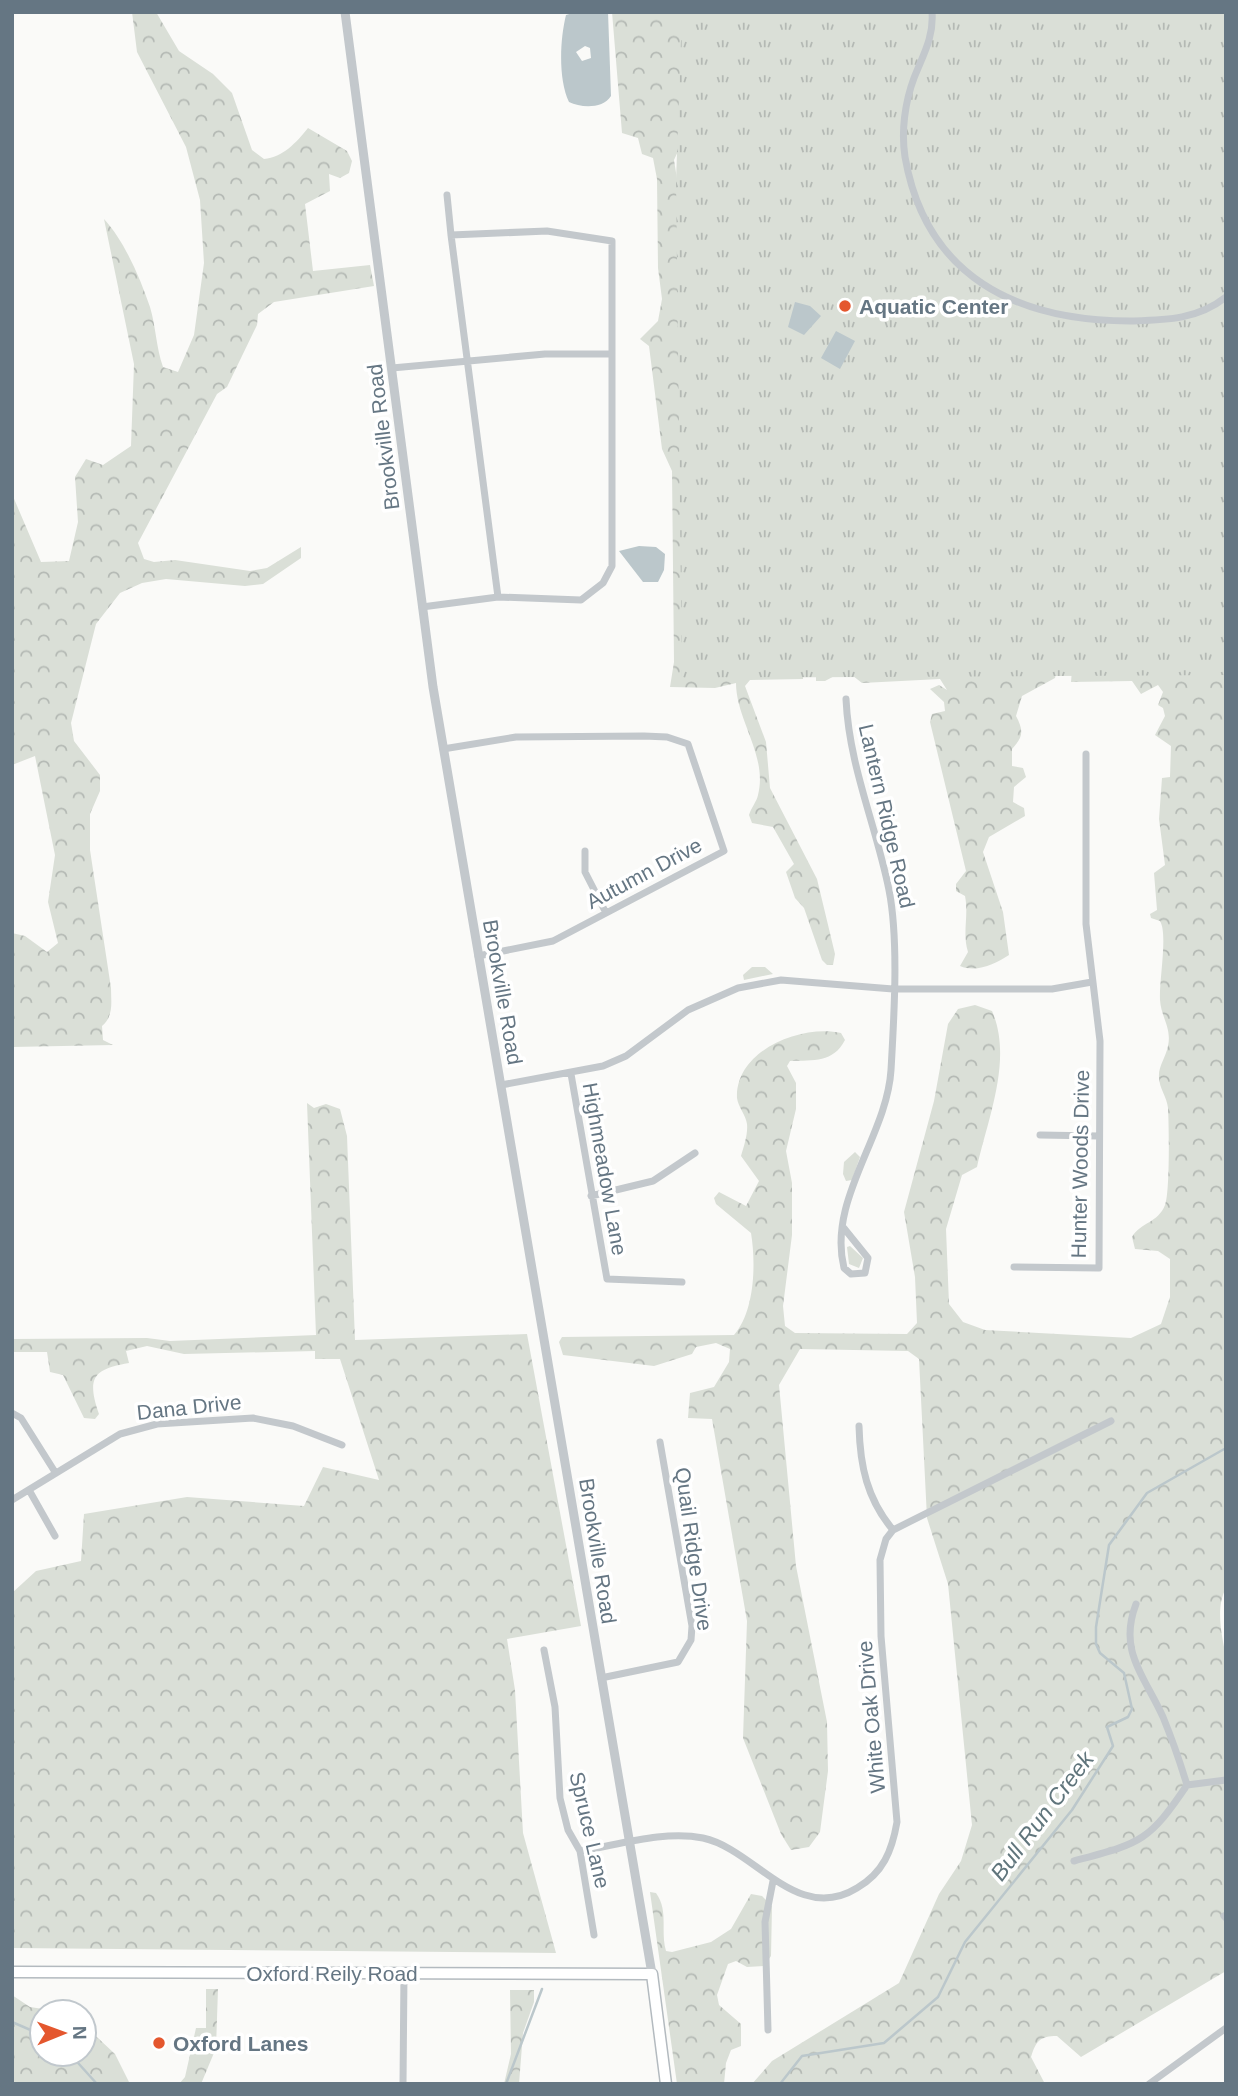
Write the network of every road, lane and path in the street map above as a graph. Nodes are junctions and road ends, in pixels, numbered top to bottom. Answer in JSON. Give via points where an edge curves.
{"nodes":[{"id":1,"x":345,"y":12,"type":"edge"},
{"id":2,"x":932,"y":12,"type":"edge"},
{"id":3,"x":447,"y":195,"type":"dead end"},
{"id":4,"x":451,"y":235,"type":"junction"},
{"id":5,"x":1226,"y":297,"type":"edge"},
{"id":6,"x":612,"y":354,"type":"junction"},
{"id":7,"x":467,"y":360,"type":"junction"},
{"id":8,"x":392,"y":368,"type":"junction"},
{"id":9,"x":498,"y":597,"type":"junction"},
{"id":10,"x":422,"y":607,"type":"junction"},
{"id":11,"x":846,"y":699,"type":"dead end"},
{"id":12,"x":443,"y":750,"type":"junction"},
{"id":13,"x":1086,"y":754,"type":"dead end"},
{"id":14,"x":585,"y":851,"type":"dead end"},
{"id":15,"x":606,"y":913,"type":"junction"},
{"id":16,"x":478,"y":956,"type":"junction"},
{"id":17,"x":1092,"y":982,"type":"junction"},
{"id":18,"x":893,"y":989,"type":"junction"},
{"id":19,"x":571,"y":1074,"type":"junction"},
{"id":20,"x":501,"y":1085,"type":"junction"},
{"id":21,"x":1040,"y":1135,"type":"dead end"},
{"id":22,"x":1099,"y":1136,"type":"junction"},
{"id":23,"x":695,"y":1153,"type":"dead end"},
{"id":24,"x":591,"y":1196,"type":"junction"},
{"id":25,"x":843,"y":1227,"type":"junction"},
{"id":26,"x":1014,"y":1267,"type":"dead end"},
{"id":27,"x":682,"y":1282,"type":"dead end"},
{"id":28,"x":12,"y":1413,"type":"edge"},
{"id":29,"x":1111,"y":1421,"type":"dead end"},
{"id":30,"x":859,"y":1426,"type":"dead end"},
{"id":31,"x":660,"y":1442,"type":"dead end"},
{"id":32,"x":342,"y":1445,"type":"dead end"},
{"id":33,"x":55,"y":1472,"type":"junction"},
{"id":34,"x":29,"y":1490,"type":"junction"},
{"id":35,"x":12,"y":1500,"type":"edge"},
{"id":36,"x":893,"y":1530,"type":"junction"},
{"id":37,"x":55,"y":1536,"type":"dead end"},
{"id":38,"x":1136,"y":1604,"type":"dead end"},
{"id":39,"x":544,"y":1650,"type":"dead end"},
{"id":40,"x":601,"y":1678,"type":"junction"},
{"id":41,"x":1226,"y":1780,"type":"edge"},
{"id":42,"x":1187,"y":1784,"type":"junction"},
{"id":43,"x":631,"y":1843,"type":"junction"},
{"id":44,"x":580,"y":1852,"type":"junction"},
{"id":45,"x":1074,"y":1861,"type":"dead end"},
{"id":46,"x":773,"y":1881,"type":"junction"},
{"id":47,"x":594,"y":1935,"type":"dead end"},
{"id":48,"x":12,"y":1972,"type":"edge"},
{"id":49,"x":404,"y":1973,"type":"junction"},
{"id":50,"x":652,"y":1974,"type":"junction"},
{"id":51,"x":1226,"y":2028,"type":"edge"},
{"id":52,"x":768,"y":2031,"type":"dead end"},
{"id":53,"x":403,"y":2084,"type":"edge"},
{"id":54,"x":666,"y":2084,"type":"edge"},
{"id":55,"x":1149,"y":2084,"type":"edge"}],
"edges":[{"from":1,"to":8,"type":"street","name":"Brookville Road"},
{"from":2,"to":5,"type":"street","via":[[931,39],[907,106],[904,152],[921,212],[933,234],[965,270],[1027,308],[1072,319],[1177,319],[1214,307]]},
{"from":3,"to":4,"type":"street"},
{"from":4,"to":6,"type":"street","via":[[547,231],[612,241]]},
{"from":4,"to":7,"type":"street"},
{"from":6,"to":7,"type":"street"},
{"from":6,"to":9,"type":"street","via":[[612,566],[603,583],[580,600]]},
{"from":7,"to":8,"type":"street"},
{"from":7,"to":9,"type":"street"},
{"from":8,"to":10,"type":"street","name":"Brookville Road"},
{"from":9,"to":10,"type":"street"},
{"from":10,"to":12,"type":"street","name":"Brookville Road"},
{"from":11,"to":18,"type":"street","name":"Lantern Ridge Road","via":[[853,764],[889,890]]},
{"from":12,"to":15,"type":"street","name":"Autumn Drive","via":[[516,737],[644,736],[688,744],[724,851]]},
{"from":12,"to":16,"type":"street","name":"Brookville Road"},
{"from":13,"to":17,"type":"street","name":"Hunter Woods Drive","via":[[1086,924]]},
{"from":14,"to":15,"type":"street","via":[[585,872]]},
{"from":15,"to":16,"type":"street","name":"Autumn Drive","via":[[553,940]]},
{"from":16,"to":20,"type":"street","name":"Brookville Road"},
{"from":17,"to":18,"type":"street","via":[[1052,989]]},
{"from":17,"to":22,"type":"street","name":"Hunter Woods Drive","via":[[1100,1041]]},
{"from":18,"to":19,"type":"street","via":[[792,981],[738,988],[688,1010],[626,1056]]},
{"from":18,"to":25,"type":"street","name":"Lantern Ridge Road","via":[[891,1074],[885,1105]]},
{"from":19,"to":20,"type":"street"},
{"from":19,"to":24,"type":"street","name":"Highmeadow Lane"},
{"from":20,"to":40,"type":"street","name":"Brookville Road"},
{"from":21,"to":22,"type":"street"},
{"from":22,"to":26,"type":"street","name":"Hunter Woods Drive","via":[[1099,1268]]},
{"from":23,"to":24,"type":"street","via":[[653,1181]]},
{"from":24,"to":27,"type":"street","name":"Highmeadow Lane","via":[[607,1279]]},
{"from":25,"to":25,"type":"street","name":"Lantern Ridge Road","via":[[869,1258],[865,1273],[851,1274],[844,1268]]},
{"from":28,"to":33,"type":"street","via":[[21,1418]]},
{"from":29,"to":36,"type":"street"},
{"from":30,"to":36,"type":"street","via":[[867,1488],[876,1510]]},
{"from":31,"to":40,"type":"street","name":"Quail Ridge Drive","via":[[691,1640],[678,1662]]},
{"from":32,"to":33,"type":"street","name":"Dana Drive","via":[[293,1426],[253,1418],[157,1424],[120,1434]]},
{"from":33,"to":34,"type":"street","name":"Dana Drive"},
{"from":34,"to":35,"type":"street","name":"Dana Drive"},
{"from":34,"to":37,"type":"street"},
{"from":36,"to":46,"type":"street","name":"White Oak Drive","via":[[880,1560],[881,1636],[897,1822],[893,1846],[883,1866],[848,1894],[805,1895]]},
{"from":38,"to":42,"type":"street","via":[[1130,1619],[1132,1657],[1162,1715]]},
{"from":39,"to":44,"type":"street","name":"Spruce Lane","via":[[555,1707],[560,1798],[568,1830]]},
{"from":40,"to":43,"type":"street","name":"Brookville Road"},
{"from":41,"to":42,"type":"street"},
{"from":42,"to":45,"type":"street","via":[[1148,1835],[1130,1846]]},
{"from":43,"to":44,"type":"street","name":"White Oak Drive"},
{"from":43,"to":46,"type":"street","name":"White Oak Drive","via":[[687,1836],[716,1842]]},
{"from":43,"to":50,"type":"street","name":"Brookville Road"},
{"from":44,"to":47,"type":"street","name":"Spruce Lane"},
{"from":46,"to":52,"type":"street","via":[[765,1922]]},
{"from":48,"to":49,"type":"main road","name":"Oxford Reily Road"},
{"from":49,"to":50,"type":"main road","name":"Oxford Reily Road"},
{"from":49,"to":53,"type":"street"},
{"from":50,"to":54,"type":"main road"},
{"from":51,"to":55,"type":"street"}]}
